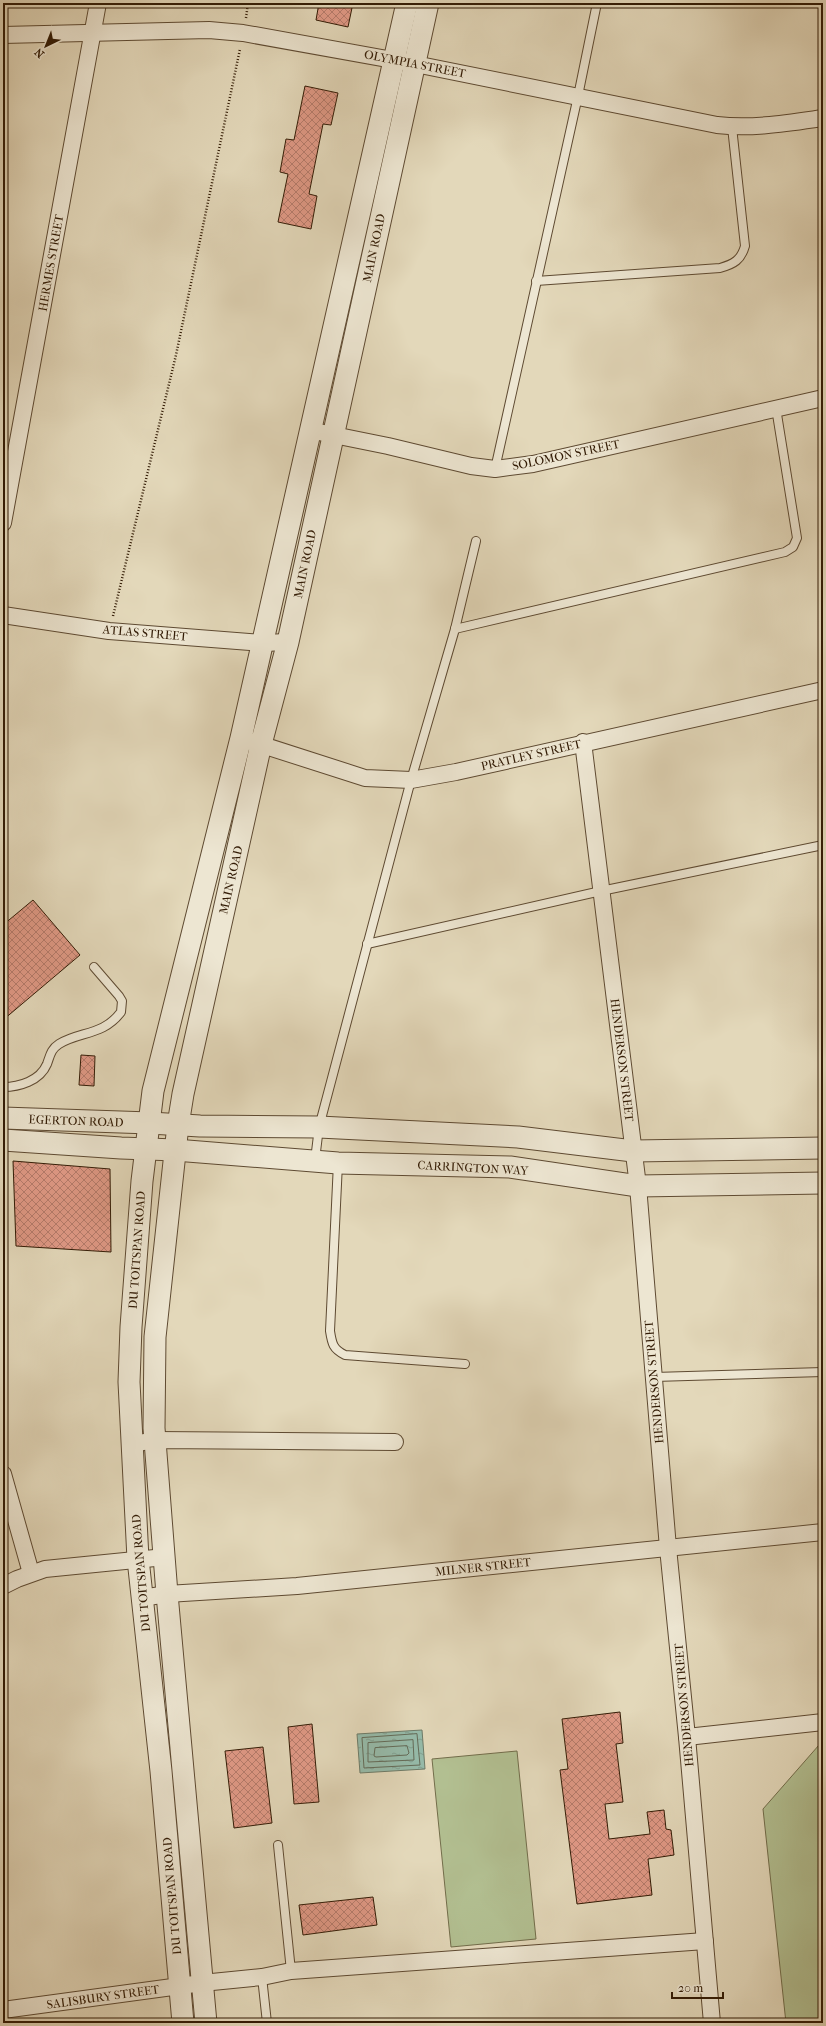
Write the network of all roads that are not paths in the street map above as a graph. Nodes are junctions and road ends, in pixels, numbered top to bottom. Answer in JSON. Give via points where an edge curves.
{"nodes":[{"id":1,"x":98,"y":3,"type":"edge"},
{"id":2,"x":407,"y":3,"type":"edge"},
{"id":3,"x":428,"y":3,"type":"edge"},
{"id":4,"x":596,"y":3,"type":"edge"},
{"id":5,"x":93,"y":33,"type":"junction"},
{"id":6,"x":3,"y":35,"type":"edge"},
{"id":7,"x":394,"y":60,"type":"junction"},
{"id":8,"x":415,"y":64,"type":"junction"},
{"id":9,"x":578,"y":96,"type":"junction"},
{"id":10,"x":823,"y":118,"type":"edge"},
{"id":11,"x":732,"y":127,"type":"junction"},
{"id":12,"x":536,"y":281,"type":"junction"},
{"id":13,"x":823,"y":398,"type":"edge"},
{"id":14,"x":776,"y":408,"type":"junction"},
{"id":15,"x":309,"y":430,"type":"junction"},
{"id":16,"x":333,"y":433,"type":"junction"},
{"id":17,"x":495,"y":469,"type":"junction"},
{"id":18,"x":3,"y":523,"type":"edge"},
{"id":19,"x":476,"y":541,"type":"dead end"},
{"id":20,"x":3,"y":615,"type":"edge"},
{"id":21,"x":455,"y":629,"type":"junction"},
{"id":22,"x":288,"y":642,"type":"junction"},
{"id":23,"x":263,"y":643,"type":"junction"},
{"id":24,"x":823,"y":690,"type":"edge"},
{"id":25,"x":241,"y":738,"type":"junction"},
{"id":26,"x":583,"y":742,"type":"junction"},
{"id":27,"x":262,"y":744,"type":"junction"},
{"id":28,"x":412,"y":780,"type":"junction"},
{"id":29,"x":823,"y":845,"type":"edge"},
{"id":30,"x":601,"y":892,"type":"junction"},
{"id":31,"x":367,"y":944,"type":"junction"},
{"id":32,"x":94,"y":967,"type":"dead end"},
{"id":33,"x":3,"y":1086,"type":"edge"},
{"id":34,"x":3,"y":1118,"type":"edge"},
{"id":35,"x":150,"y":1123,"type":"junction"},
{"id":36,"x":178,"y":1125,"type":"junction"},
{"id":37,"x":319,"y":1127,"type":"junction"},
{"id":38,"x":3,"y":1140,"type":"edge"},
{"id":39,"x":823,"y":1148,"type":"edge"},
{"id":40,"x":147,"y":1149,"type":"junction"},
{"id":41,"x":175,"y":1150,"type":"junction"},
{"id":42,"x":633,"y":1151,"type":"junction"},
{"id":43,"x":315,"y":1160,"type":"junction"},
{"id":44,"x":338,"y":1163,"type":"junction"},
{"id":45,"x":823,"y":1182,"type":"edge"},
{"id":46,"x":638,"y":1186,"type":"junction"},
{"id":47,"x":465,"y":1364,"type":"dead end"},
{"id":48,"x":823,"y":1372,"type":"edge"},
{"id":49,"x":654,"y":1377,"type":"junction"},
{"id":50,"x":155,"y":1440,"type":"junction"},
{"id":51,"x":395,"y":1442,"type":"dead end"},
{"id":52,"x":132,"y":1444,"type":"junction"},
{"id":53,"x":3,"y":1474,"type":"edge"},
{"id":54,"x":823,"y":1532,"type":"edge"},
{"id":55,"x":668,"y":1548,"type":"junction"},
{"id":56,"x":165,"y":1557,"type":"junction"},
{"id":57,"x":138,"y":1559,"type":"junction"},
{"id":58,"x":31,"y":1574,"type":"junction"},
{"id":59,"x":3,"y":1586,"type":"edge"},
{"id":60,"x":167,"y":1594,"type":"junction"},
{"id":61,"x":142,"y":1598,"type":"junction"},
{"id":62,"x":823,"y":1722,"type":"edge"},
{"id":63,"x":687,"y":1737,"type":"junction"},
{"id":64,"x":278,"y":1845,"type":"dead end"},
{"id":65,"x":705,"y":1941,"type":"junction"},
{"id":66,"x":291,"y":1971,"type":"junction"},
{"id":67,"x":262,"y":1977,"type":"junction"},
{"id":68,"x":202,"y":1983,"type":"junction"},
{"id":69,"x":180,"y":1986,"type":"junction"},
{"id":70,"x":3,"y":2010,"type":"edge"},
{"id":71,"x":183,"y":2023,"type":"edge"},
{"id":72,"x":206,"y":2023,"type":"edge"},
{"id":73,"x":267,"y":2023,"type":"edge"},
{"id":74,"x":712,"y":2023,"type":"edge"}],
"edges":[{"from":1,"to":5,"type":"street","name":"HERMES STREET"},
{"from":2,"to":7,"type":"street","name":"MAIN ROAD"},
{"from":3,"to":8,"type":"street","name":"MAIN ROAD"},
{"from":4,"to":9,"type":"lane"},
{"from":5,"to":6,"type":"street","name":"OLYMPIA STREET"},
{"from":5,"to":7,"type":"street","name":"OLYMPIA STREET","via":[[209,30],[243,33]]},
{"from":5,"to":18,"type":"street","name":"HERMES STREET"},
{"from":7,"to":8,"type":"street","name":"OLYMPIA STREET"},
{"from":7,"to":15,"type":"street","name":"MAIN ROAD"},
{"from":8,"to":9,"type":"street","name":"OLYMPIA STREET"},
{"from":8,"to":16,"type":"street","name":"MAIN ROAD"},
{"from":9,"to":11,"type":"street","name":"OLYMPIA STREET"},
{"from":9,"to":12,"type":"lane"},
{"from":10,"to":11,"type":"street","name":"OLYMPIA STREET","via":[[765,126]]},
{"from":11,"to":12,"type":"lane","via":[[745,246],[742,257],[734,264],[720,268]]},
{"from":12,"to":17,"type":"lane"},
{"from":13,"to":14,"type":"street","name":"SOLOMON STREET"},
{"from":14,"to":17,"type":"street","name":"SOLOMON STREET","via":[[533,464]]},
{"from":14,"to":21,"type":"lane","via":[[797,538],[793,547],[785,552]]},
{"from":15,"to":16,"type":"street","name":"SOLOMON STREET"},
{"from":15,"to":23,"type":"street","name":"MAIN ROAD"},
{"from":16,"to":17,"type":"street","name":"SOLOMON STREET","via":[[471,466]]},
{"from":16,"to":22,"type":"street","name":"MAIN ROAD"},
{"from":19,"to":21,"type":"lane"},
{"from":20,"to":23,"type":"street","name":"ATLAS STREET","via":[[109,631]]},
{"from":21,"to":28,"type":"lane"},
{"from":22,"to":23,"type":"street","name":"ATLAS STREET"},
{"from":22,"to":27,"type":"street","name":"MAIN ROAD"},
{"from":23,"to":25,"type":"street","name":"MAIN ROAD"},
{"from":24,"to":26,"type":"street","name":"PRATLEY STREET"},
{"from":25,"to":27,"type":"street","name":"PRATLEY STREET"},
{"from":25,"to":35,"type":"street","name":"MAIN ROAD","via":[[154,1091]]},
{"from":26,"to":28,"type":"street","name":"PRATLEY STREET"},
{"from":26,"to":30,"type":"street","name":"HENDERSON STREET"},
{"from":27,"to":28,"type":"street","name":"PRATLEY STREET","via":[[365,778]]},
{"from":27,"to":36,"type":"street","name":"MAIN ROAD","via":[[184,1086]]},
{"from":28,"to":31,"type":"lane"},
{"from":29,"to":30,"type":"lane"},
{"from":30,"to":31,"type":"lane"},
{"from":30,"to":42,"type":"street","name":"HENDERSON STREET"},
{"from":31,"to":37,"type":"lane"},
{"from":32,"to":33,"type":"lane","via":[[122,1001],[121,1012],[104,1027],[59,1044],[50,1052],[44,1070],[26,1083],[16,1087]]},
{"from":34,"to":35,"type":"street","name":"EGERTON ROAD"},
{"from":35,"to":36,"type":"street"},
{"from":35,"to":40,"type":"street","name":"DU TOITSPAN ROAD"},
{"from":36,"to":37,"type":"street"},
{"from":36,"to":41,"type":"street","name":"DU TOITSPAN ROAD"},
{"from":37,"to":42,"type":"street","via":[[518,1137]]},
{"from":37,"to":43,"type":"lane"},
{"from":38,"to":40,"type":"street","name":"EGERTON ROAD"},
{"from":39,"to":42,"type":"street"},
{"from":40,"to":41,"type":"street","name":"CARRINGTON WAY"},
{"from":40,"to":52,"type":"street","name":"DU TOITSPAN ROAD","via":[[142,1181],[131,1334],[129,1382]]},
{"from":41,"to":43,"type":"street","name":"CARRINGTON WAY"},
{"from":41,"to":50,"type":"street","name":"DU TOITSPAN ROAD","via":[[155,1337]]},
{"from":42,"to":46,"type":"street","name":"HENDERSON STREET"},
{"from":43,"to":44,"type":"street","name":"CARRINGTON WAY"},
{"from":44,"to":46,"type":"street","name":"CARRINGTON WAY","via":[[510,1168]]},
{"from":44,"to":47,"type":"lane","via":[[330,1331],[332,1345],[345,1355]]},
{"from":45,"to":46,"type":"street","name":"CARRINGTON WAY"},
{"from":46,"to":49,"type":"street","name":"HENDERSON STREET"},
{"from":48,"to":49,"type":"lane"},
{"from":49,"to":55,"type":"street","name":"HENDERSON STREET"},
{"from":50,"to":51,"type":"street"},
{"from":50,"to":52,"type":"street"},
{"from":50,"to":56,"type":"street","name":"DU TOITSPAN ROAD"},
{"from":52,"to":57,"type":"street","name":"DU TOITSPAN ROAD"},
{"from":53,"to":58,"type":"street"},
{"from":54,"to":55,"type":"street","name":"MILNER STREET"},
{"from":55,"to":60,"type":"street","name":"MILNER STREET","via":[[296,1586]]},
{"from":55,"to":63,"type":"street","name":"HENDERSON STREET"},
{"from":56,"to":57,"type":"street"},
{"from":56,"to":60,"type":"street","name":"DU TOITSPAN ROAD"},
{"from":57,"to":58,"type":"street","via":[[45,1570]]},
{"from":57,"to":61,"type":"street","name":"DU TOITSPAN ROAD"},
{"from":58,"to":59,"type":"street"},
{"from":60,"to":61,"type":"street","name":"MILNER STREET"},
{"from":60,"to":68,"type":"street","name":"DU TOITSPAN ROAD"},
{"from":61,"to":69,"type":"street","name":"DU TOITSPAN ROAD","via":[[161,1771]]},
{"from":62,"to":63,"type":"street"},
{"from":63,"to":65,"type":"street","name":"HENDERSON STREET"},
{"from":64,"to":66,"type":"lane"},
{"from":65,"to":66,"type":"street","name":"SALISBURY STREET"},
{"from":65,"to":74,"type":"street","name":"HENDERSON STREET"},
{"from":66,"to":67,"type":"street","name":"SALISBURY STREET"},
{"from":67,"to":68,"type":"street","name":"SALISBURY STREET"},
{"from":67,"to":73,"type":"lane"},
{"from":68,"to":69,"type":"street","name":"SALISBURY STREET"},
{"from":68,"to":72,"type":"street","name":"DU TOITSPAN ROAD"},
{"from":69,"to":70,"type":"street","name":"SALISBURY STREET"},
{"from":69,"to":71,"type":"street","name":"DU TOITSPAN ROAD"}]}
